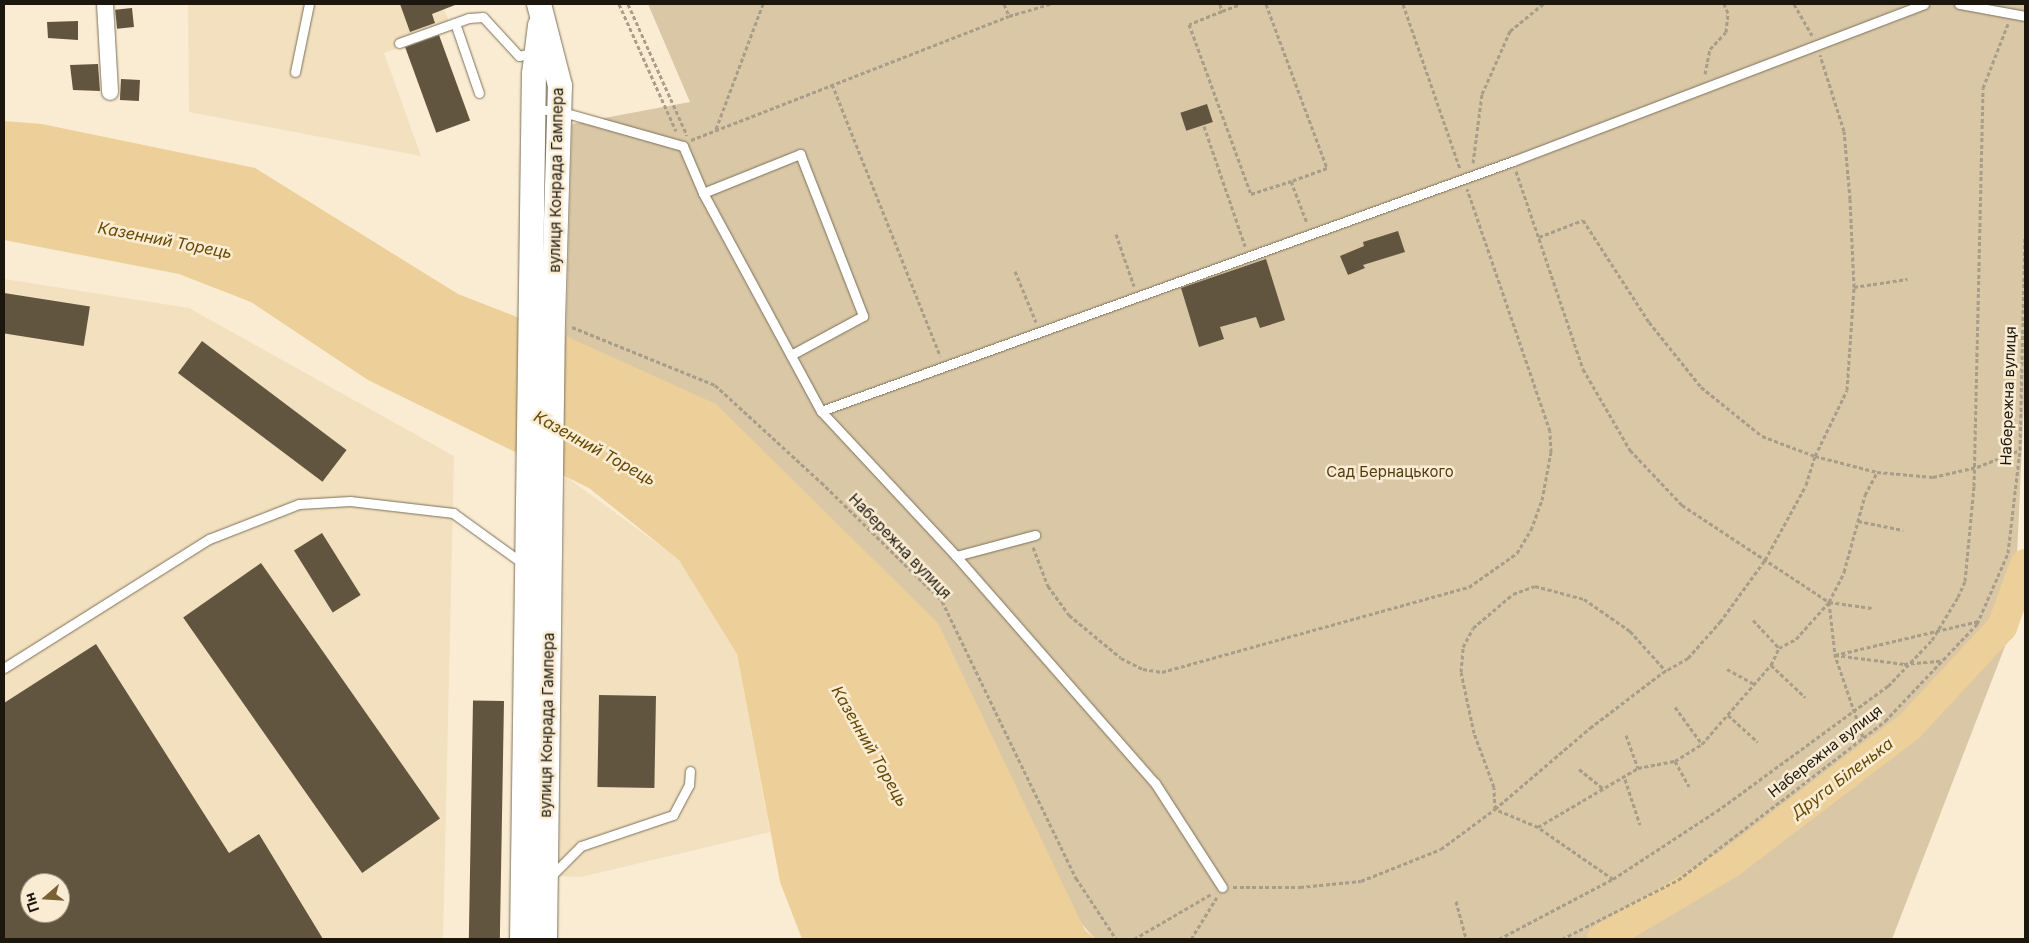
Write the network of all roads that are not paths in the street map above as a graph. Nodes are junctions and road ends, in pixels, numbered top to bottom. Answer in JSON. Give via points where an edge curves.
{"nodes":[{"id":1,"x":104,"y":4,"type":"edge"},
{"id":2,"x":309,"y":4,"type":"edge"},
{"id":3,"x":1924,"y":4,"type":"edge"},
{"id":4,"x":1959,"y":4,"type":"edge"},
{"id":5,"x":540,"y":7,"type":"edge"},
{"id":6,"x":2025,"y":16,"type":"edge"},
{"id":7,"x":455,"y":23,"type":"junction"},
{"id":8,"x":398,"y":43,"type":"dead end"},
{"id":9,"x":537,"y":52,"type":"junction"},
{"id":10,"x":296,"y":72,"type":"dead end"},
{"id":11,"x":110,"y":92,"type":"dead end"},
{"id":12,"x":479,"y":93,"type":"dead end"},
{"id":13,"x":533,"y":109,"type":"junction"},
{"id":14,"x":559,"y":111,"type":"junction"},
{"id":15,"x":703,"y":193,"type":"junction"},
{"id":16,"x":791,"y":355,"type":"junction"},
{"id":17,"x":821,"y":411,"type":"junction"},
{"id":18,"x":540,"y":511,"type":"junction"},
{"id":19,"x":1032,"y":536,"type":"road end"},
{"id":20,"x":956,"y":556,"type":"junction"},
{"id":21,"x":539,"y":568,"type":"junction"},
{"id":22,"x":4,"y":668,"type":"edge"},
{"id":23,"x":690,"y":771,"type":"dead end"},
{"id":24,"x":534,"y":881,"type":"junction"},
{"id":25,"x":1222,"y":887,"type":"road end"},
{"id":26,"x":522,"y":939,"type":"edge"},
{"id":27,"x":545,"y":939,"type":"edge"}],
"edges":[{"from":1,"to":11,"type":"street"},
{"from":2,"to":10,"type":"lane"},
{"from":3,"to":17,"type":"lane","via":[[1513,161]]},
{"from":4,"to":6,"type":"lane"},
{"from":5,"to":9,"type":"main road","name":"вулиця Конрада Гампера"},
{"from":5,"to":14,"type":"main road","name":"вулиця Конрада Гампера","via":[[560,86]]},
{"from":7,"to":8,"type":"lane"},
{"from":7,"to":9,"type":"lane","via":[[484,16],[519,56]]},
{"from":7,"to":12,"type":"lane"},
{"from":9,"to":13,"type":"main road","name":"вулиця Конрада Гампера"},
{"from":13,"to":14,"type":"lane"},
{"from":13,"to":18,"type":"main road","name":"вулиця Конрада Гампера","via":[[530,294]]},
{"from":14,"to":15,"type":"lane","via":[[683,146]]},
{"from":14,"to":18,"type":"main road","name":"вулиця Конрада Гампера","via":[[553,320]]},
{"from":15,"to":16,"type":"lane"},
{"from":15,"to":16,"type":"lane","via":[[800,154],[863,316]]},
{"from":16,"to":17,"type":"lane"},
{"from":17,"to":20,"type":"lane"},
{"from":18,"to":21,"type":"main road","name":"вулиця Конрада Гампера"},
{"from":19,"to":20,"type":"lane"},
{"from":20,"to":25,"type":"lane","via":[[1155,783]]},
{"from":21,"to":22,"type":"lane","via":[[453,512],[350,501],[299,504],[210,539]]},
{"from":21,"to":24,"type":"main road","name":"вулиця Конрада Гампера"},
{"from":23,"to":24,"type":"lane","via":[[689,785],[673,815],[580,846]]},
{"from":24,"to":26,"type":"main road","name":"вулиця Конрада Гампера"},
{"from":24,"to":27,"type":"main road","name":"вулиця Конрада Гампера"}]}
